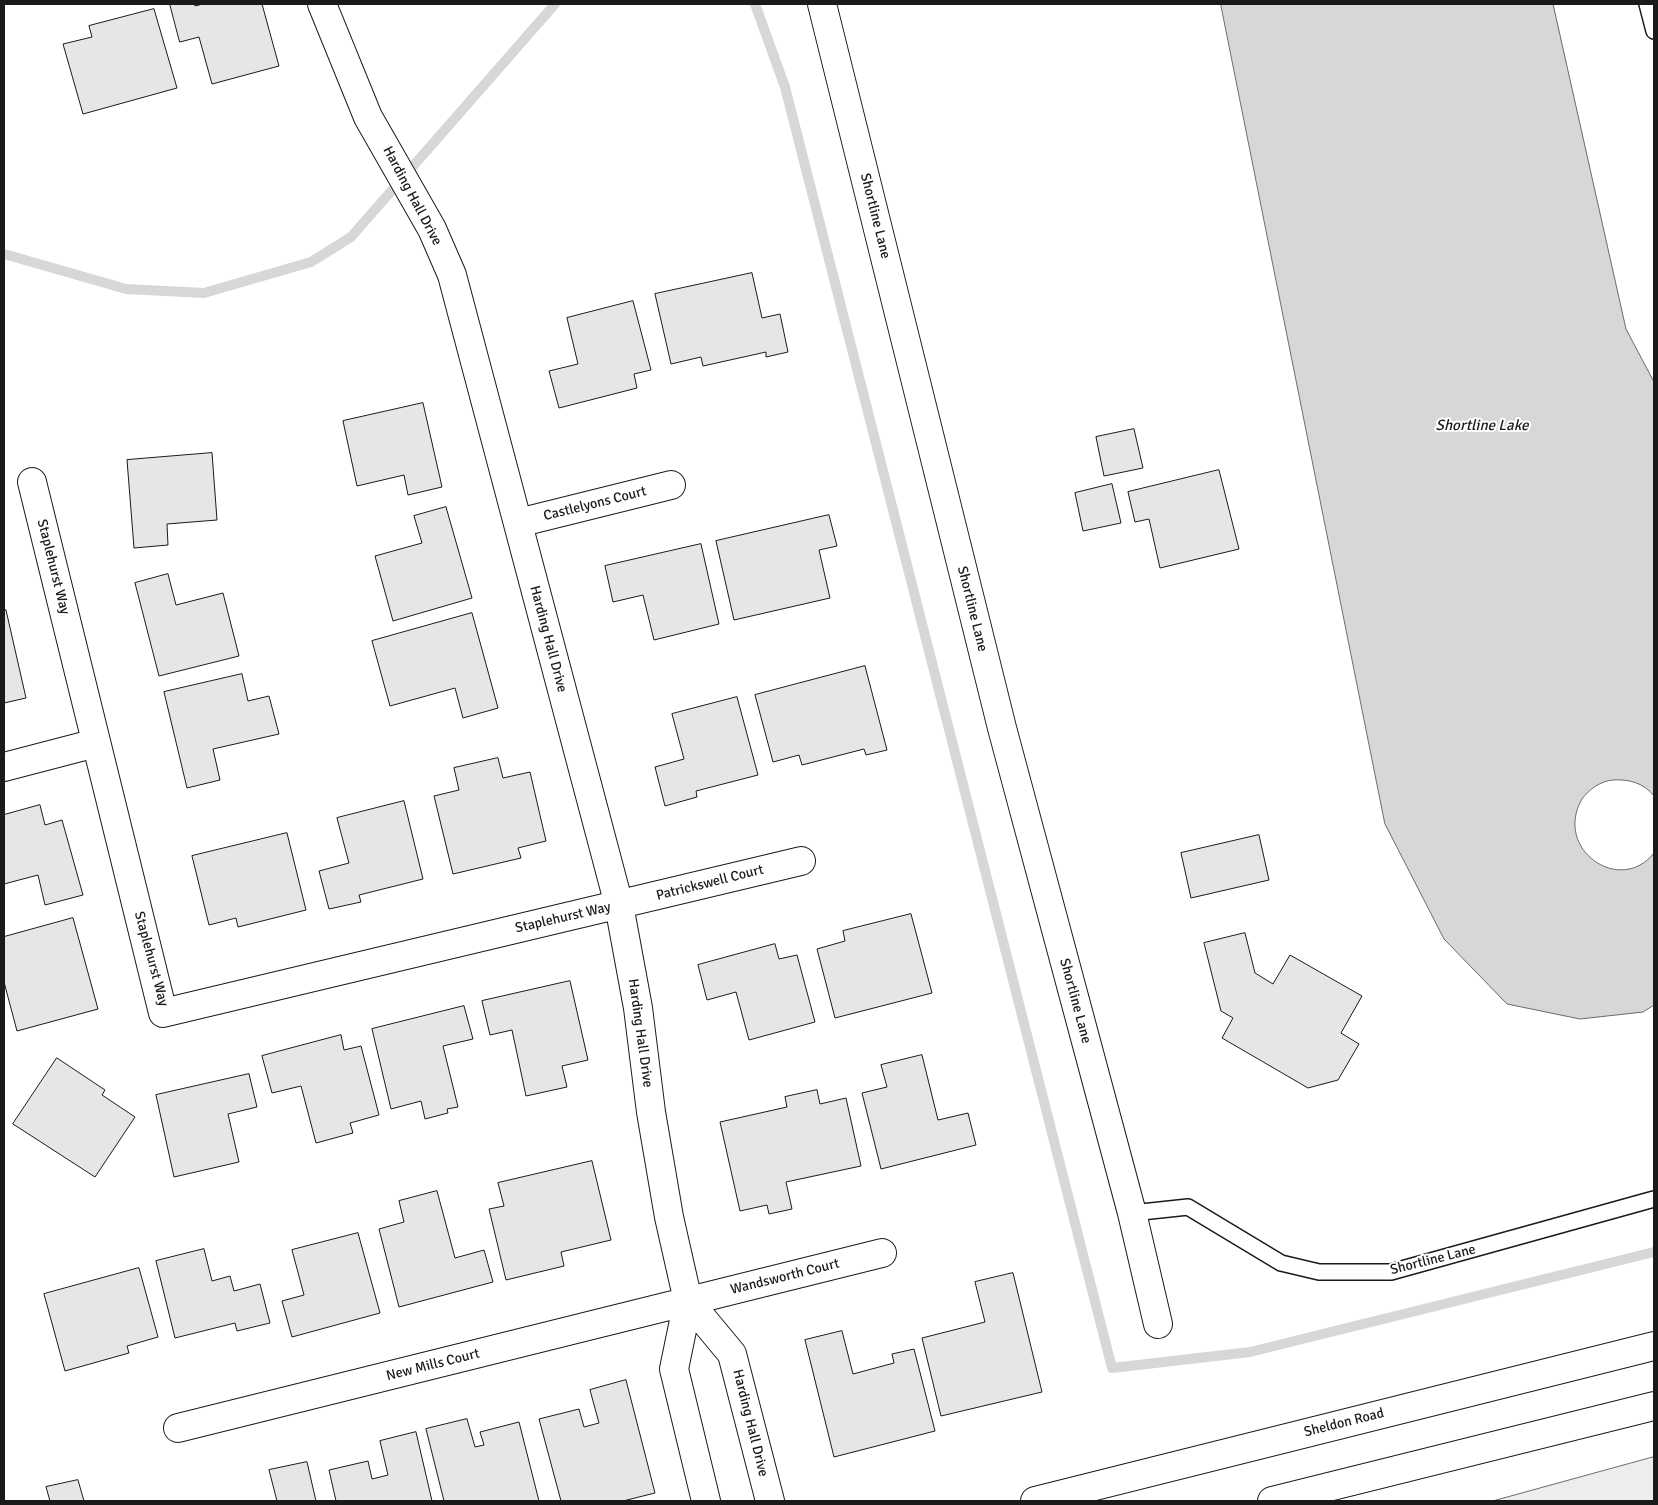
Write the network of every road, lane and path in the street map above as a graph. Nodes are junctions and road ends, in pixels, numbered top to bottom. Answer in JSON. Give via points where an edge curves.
{"nodes":[{"id":1,"x":322,"y":4,"type":"edge"},
{"id":2,"x":822,"y":4,"type":"edge"},
{"id":3,"x":1647,"y":4,"type":"edge"},
{"id":4,"x":1654,"y":31,"type":"edge"},
{"id":5,"x":32,"y":482,"type":"dead end"},
{"id":6,"x":672,"y":485,"type":"dead end"},
{"id":7,"x":518,"y":524,"type":"junction"},
{"id":8,"x":96,"y":743,"type":"junction"},
{"id":9,"x":4,"y":767,"type":"edge"},
{"id":10,"x":801,"y":860,"type":"dead end"},
{"id":11,"x":618,"y":905,"type":"junction"},
{"id":12,"x":1654,"y":1199,"type":"edge"},
{"id":13,"x":1132,"y":1213,"type":"junction"},
{"id":14,"x":882,"y":1253,"type":"dead end"},
{"id":15,"x":688,"y":1301,"type":"junction"},
{"id":16,"x":1158,"y":1324,"type":"dead end"},
{"id":17,"x":1654,"y":1346,"type":"edge"},
{"id":18,"x":1654,"y":1406,"type":"edge"},
{"id":19,"x":178,"y":1428,"type":"dead end"},
{"id":20,"x":706,"y":1501,"type":"edge"},
{"id":21,"x":770,"y":1501,"type":"edge"},
{"id":22,"x":1034,"y":1501,"type":"edge"},
{"id":23,"x":1272,"y":1501,"type":"edge"}],
"edges":[{"from":1,"to":7,"type":"street","name":"Harding Hall Drive","via":[[368,117],[432,229],[452,275]]},
{"from":2,"to":13,"type":"street","name":"Shortline Lane","via":[[1002,728]]},
{"from":3,"to":4,"type":"lane"},
{"from":5,"to":8,"type":"street","name":"Staplehurst Way"},
{"from":6,"to":7,"type":"street","name":"Castlelyons Court"},
{"from":7,"to":11,"type":"street","name":"Harding Hall Drive"},
{"from":8,"to":9,"type":"street"},
{"from":8,"to":11,"type":"street","name":"Staplehurst Way","via":[[163,1013]]},
{"from":10,"to":11,"type":"street","name":"Patrickswell Court"},
{"from":11,"to":15,"type":"street","name":"Harding Hall Drive","via":[[638,1008],[669,1217]]},
{"from":12,"to":13,"type":"lane","name":"Shortline Lane","via":[[1391,1272],[1319,1272],[1281,1263],[1188,1207]]},
{"from":13,"to":16,"type":"street","name":"Shortline Lane"},
{"from":14,"to":15,"type":"street","name":"Wandsworth Court"},
{"from":15,"to":19,"type":"street","name":"New Mills Court"},
{"from":15,"to":20,"type":"street","name":"Harding Hall Drive","via":[[674,1369]]},
{"from":15,"to":21,"type":"street","name":"Harding Hall Drive","via":[[732,1354]]},
{"from":17,"to":22,"type":"street","name":"Sheldon Road"},
{"from":18,"to":23,"type":"street"}]}
